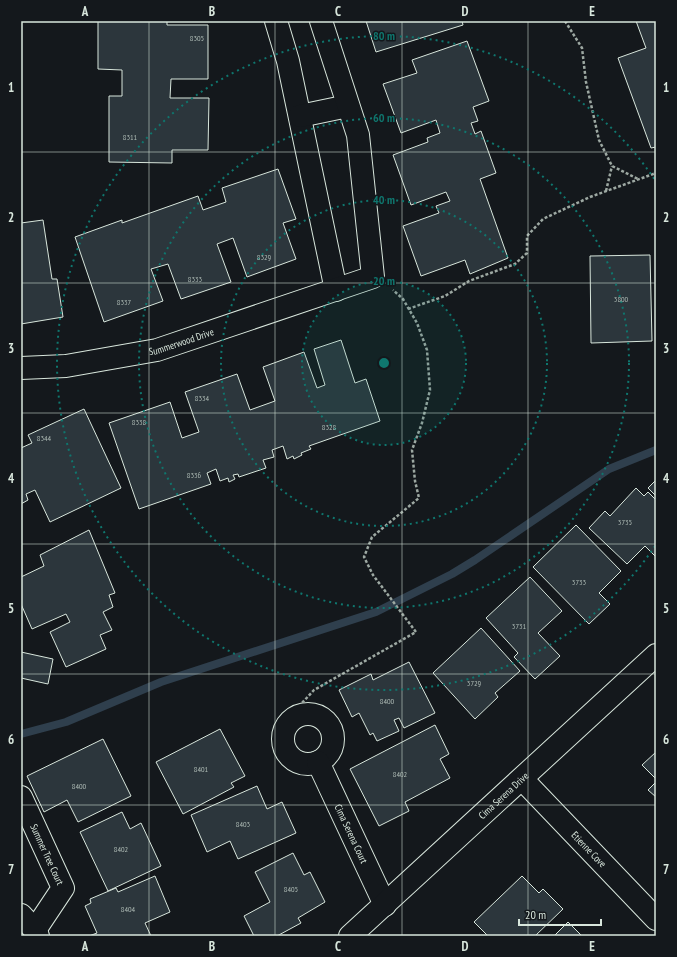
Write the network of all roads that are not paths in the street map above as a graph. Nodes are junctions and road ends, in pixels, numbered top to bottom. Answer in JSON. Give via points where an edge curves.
{"nodes":[{"id":1,"x":276,"y":21,"type":"edge"},
{"id":2,"x":321,"y":21,"type":"edge"},
{"id":3,"x":348,"y":106,"type":"junction"},
{"id":4,"x":300,"y":116,"type":"junction"},
{"id":5,"x":336,"y":290,"type":"junction"},
{"id":6,"x":21,"y":368,"type":"edge"},
{"id":7,"x":656,"y":655,"type":"edge"},
{"id":8,"x":318,"y":762,"type":"junction"},
{"id":9,"x":522,"y":779,"type":"junction"},
{"id":10,"x":21,"y":797,"type":"edge"},
{"id":11,"x":385,"y":905,"type":"junction"},
{"id":12,"x":656,"y":919,"type":"edge"},
{"id":13,"x":31,"y":927,"type":"edge"},
{"id":14,"x":350,"y":936,"type":"edge"}],
"edges":[{"from":1,"to":4,"type":"street"},
{"from":2,"to":3,"type":"street"},
{"from":3,"to":4,"type":"street"},
{"from":3,"to":5,"type":"street","name":"Summerwood Drive","via":[[358,135],[373,277]]},
{"from":4,"to":5,"type":"street"},
{"from":5,"to":6,"type":"street","name":"Summerwood Drive","via":[[157,350],[66,366]]},
{"from":7,"to":9,"type":"street","name":"Cima Serena Drive"},
{"from":8,"to":8,"type":"street","via":[[331,750],[334,741],[331,729],[322,718],[314,715],[297,717],[285,729],[284,746],[288,754],[302,764]]},
{"from":8,"to":11,"type":"street","name":"Cima Serena Court"},
{"from":9,"to":11,"type":"street","name":"Cima Serena Drive"},
{"from":9,"to":12,"type":"street","name":"Etienne Cove"},
{"from":10,"to":13,"type":"street","name":"Summer Tree Court","via":[[63,888]]},
{"from":11,"to":14,"type":"street","name":"Cima Serena Drive"}]}
